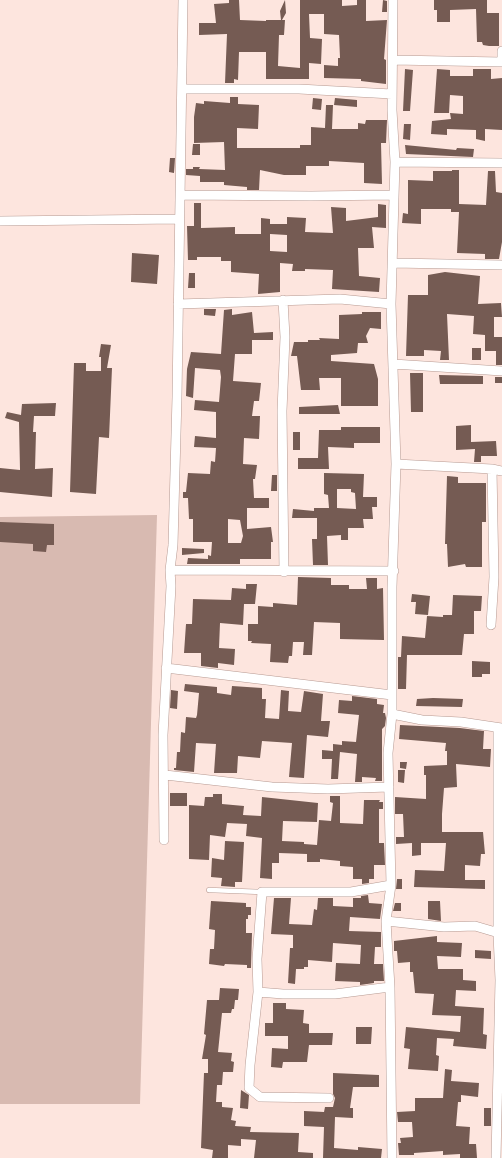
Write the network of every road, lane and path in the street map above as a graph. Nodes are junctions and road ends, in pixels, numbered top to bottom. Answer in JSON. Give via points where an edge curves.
{"nodes":[{"id":1,"x":183,"y":0,"type":"edge"},
{"id":2,"x":393,"y":0,"type":"edge"},
{"id":3,"x":502,"y":51,"type":"edge"},
{"id":4,"x":393,"y":60,"type":"junction"},
{"id":5,"x":502,"y":62,"type":"edge"},
{"id":6,"x":183,"y":88,"type":"junction"},
{"id":7,"x":392,"y":94,"type":"junction"},
{"id":8,"x":395,"y":162,"type":"junction"},
{"id":9,"x":502,"y":163,"type":"edge"},
{"id":10,"x":182,"y":195,"type":"junction"},
{"id":11,"x":394,"y":195,"type":"junction"},
{"id":12,"x":180,"y":219,"type":"junction"},
{"id":13,"x":0,"y":221,"type":"edge"},
{"id":14,"x":393,"y":263,"type":"junction"},
{"id":15,"x":502,"y":265,"type":"edge"},
{"id":16,"x":283,"y":300,"type":"junction"},
{"id":17,"x":178,"y":304,"type":"junction"},
{"id":18,"x":391,"y":304,"type":"junction"},
{"id":19,"x":393,"y":364,"type":"junction"},
{"id":20,"x":502,"y":371,"type":"edge"},
{"id":21,"x":396,"y":464,"type":"junction"},
{"id":22,"x":492,"y":469,"type":"junction"},
{"id":23,"x":502,"y":471,"type":"edge"},
{"id":24,"x":170,"y":570,"type":"junction"},
{"id":25,"x":394,"y":571,"type":"junction"},
{"id":26,"x":284,"y":572,"type":"junction"},
{"id":27,"x":491,"y":625,"type":"dead end"},
{"id":28,"x":166,"y":668,"type":"junction"},
{"id":29,"x":392,"y":695,"type":"junction"},
{"id":30,"x":392,"y":714,"type":"junction"},
{"id":31,"x":500,"y":728,"type":"edge"},
{"id":32,"x":164,"y":775,"type":"junction"},
{"id":33,"x":389,"y":787,"type":"junction"},
{"id":34,"x":164,"y":840,"type":"dead end"},
{"id":35,"x":391,"y":885,"type":"junction"},
{"id":36,"x":209,"y":890,"type":"dead end"},
{"id":37,"x":262,"y":892,"type":"junction"},
{"id":38,"x":386,"y":921,"type":"junction"},
{"id":39,"x":500,"y":934,"type":"edge"},
{"id":40,"x":390,"y":987,"type":"junction"},
{"id":41,"x":258,"y":992,"type":"junction"},
{"id":42,"x":329,"y":1098,"type":"dead end"},
{"id":43,"x":392,"y":1158,"type":"edge"},
{"id":44,"x":496,"y":1158,"type":"edge"}],
"edges":[{"from":1,"to":6,"type":"street"},
{"from":2,"to":4,"type":"street"},
{"from":3,"to":5,"type":"street"},
{"from":4,"to":5,"type":"street"},
{"from":4,"to":7,"type":"street"},
{"from":6,"to":7,"type":"street","via":[[299,89]]},
{"from":6,"to":10,"type":"street"},
{"from":7,"to":8,"type":"street"},
{"from":8,"to":9,"type":"street"},
{"from":8,"to":11,"type":"street"},
{"from":10,"to":11,"type":"street"},
{"from":10,"to":12,"type":"street"},
{"from":11,"to":14,"type":"street"},
{"from":12,"to":13,"type":"street"},
{"from":12,"to":17,"type":"street"},
{"from":14,"to":15,"type":"street"},
{"from":14,"to":18,"type":"street"},
{"from":16,"to":17,"type":"street"},
{"from":16,"to":18,"type":"street","via":[[340,299]]},
{"from":16,"to":26,"type":"street"},
{"from":17,"to":24,"type":"street","via":[[173,545]]},
{"from":18,"to":19,"type":"street"},
{"from":19,"to":20,"type":"street"},
{"from":19,"to":21,"type":"street"},
{"from":21,"to":22,"type":"street"},
{"from":21,"to":25,"type":"street"},
{"from":22,"to":23,"type":"street"},
{"from":22,"to":27,"type":"street","via":[[494,577]]},
{"from":24,"to":26,"type":"street"},
{"from":24,"to":28,"type":"street"},
{"from":25,"to":26,"type":"street"},
{"from":25,"to":29,"type":"street"},
{"from":28,"to":29,"type":"street"},
{"from":28,"to":32,"type":"street"},
{"from":29,"to":30,"type":"street"},
{"from":30,"to":31,"type":"street","via":[[422,720]]},
{"from":30,"to":33,"type":"street","via":[[388,753]]},
{"from":31,"to":39,"type":"street"},
{"from":32,"to":33,"type":"street","via":[[272,787]]},
{"from":32,"to":34,"type":"street"},
{"from":33,"to":35,"type":"street"},
{"from":35,"to":37,"type":"street","via":[[351,892]]},
{"from":35,"to":38,"type":"street"},
{"from":36,"to":37,"type":"lane"},
{"from":37,"to":41,"type":"street","via":[[257,959]]},
{"from":38,"to":39,"type":"street","via":[[444,927],[475,926]]},
{"from":38,"to":40,"type":"street"},
{"from":39,"to":44,"type":"street"},
{"from":40,"to":41,"type":"street","via":[[335,994]]},
{"from":40,"to":43,"type":"street"},
{"from":41,"to":42,"type":"street","via":[[249,1088],[260,1097]]}]}
